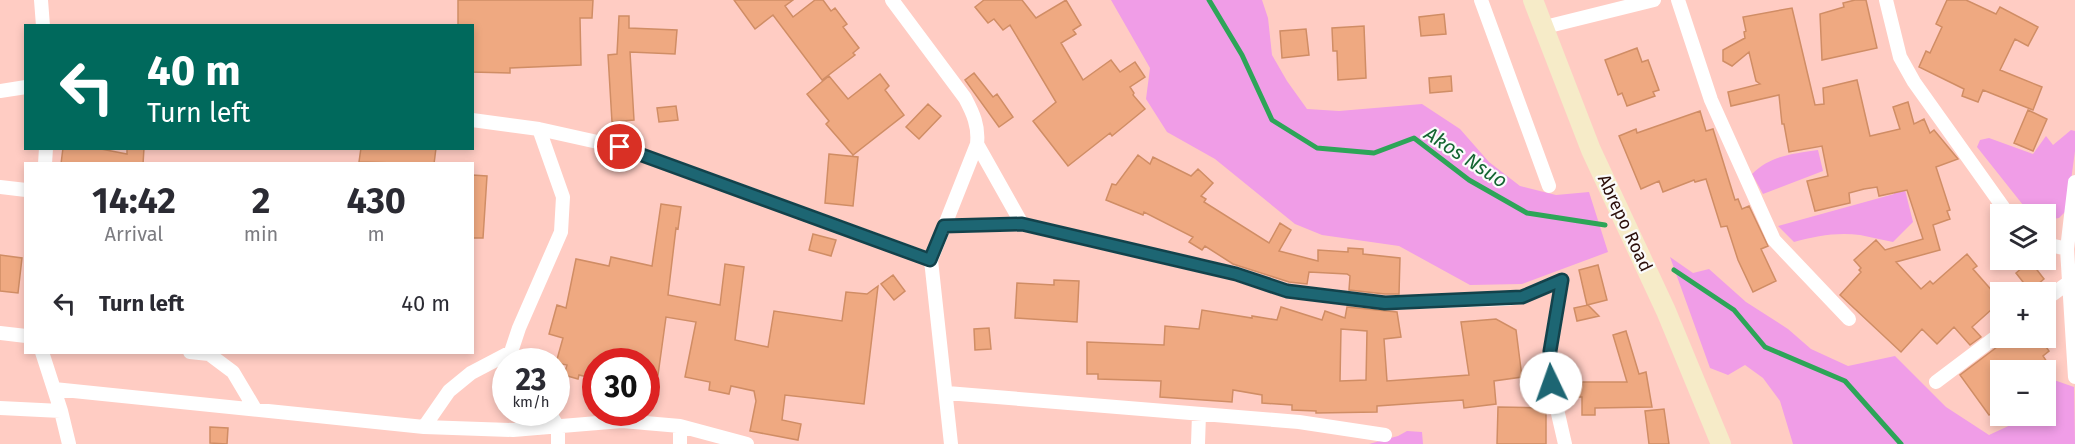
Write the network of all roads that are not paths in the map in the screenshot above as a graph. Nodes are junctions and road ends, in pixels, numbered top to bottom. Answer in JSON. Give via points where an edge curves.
{"nodes":[{"id":1,"x":40,"y":0,"type":"edge"},
{"id":2,"x":892,"y":0,"type":"edge"},
{"id":3,"x":1481,"y":0,"type":"edge"},
{"id":4,"x":1533,"y":0,"type":"edge"},
{"id":5,"x":1654,"y":0,"type":"edge"},
{"id":6,"x":1678,"y":0,"type":"edge"},
{"id":7,"x":1886,"y":0,"type":"edge"},
{"id":8,"x":43,"y":24,"type":"edge"},
{"id":9,"x":1545,"y":27,"type":"junction"},
{"id":10,"x":24,"y":87,"type":"edge"},
{"id":11,"x":0,"y":91,"type":"edge"},
{"id":12,"x":474,"y":120,"type":"edge"},
{"id":13,"x":539,"y":129,"type":"junction"},
{"id":14,"x":977,"y":144,"type":"junction"},
{"id":15,"x":2075,"y":182,"type":"edge"},
{"id":16,"x":1549,"y":186,"type":"dead end"},
{"id":17,"x":0,"y":187,"type":"edge"},
{"id":18,"x":24,"y":190,"type":"edge"},
{"id":19,"x":2001,"y":204,"type":"edge"},
{"id":20,"x":1022,"y":224,"type":"junction"},
{"id":21,"x":944,"y":226,"type":"junction"},
{"id":22,"x":2056,"y":246,"type":"edge"},
{"id":23,"x":2067,"y":249,"type":"junction"},
{"id":24,"x":930,"y":260,"type":"junction"},
{"id":25,"x":2068,"y":283,"type":"junction"},
{"id":26,"x":2056,"y":292,"type":"edge"},
{"id":27,"x":1849,"y":319,"type":"dead end"},
{"id":28,"x":0,"y":333,"type":"edge"},
{"id":29,"x":24,"y":336,"type":"edge"},
{"id":30,"x":1990,"y":341,"type":"edge"},
{"id":31,"x":516,"y":348,"type":"edge"},
{"id":32,"x":43,"y":354,"type":"edge"},
{"id":33,"x":209,"y":354,"type":"edge"},
{"id":34,"x":492,"y":365,"type":"edge"},
{"id":35,"x":2075,"y":377,"type":"edge"},
{"id":36,"x":1936,"y":382,"type":"dead end"},
{"id":37,"x":54,"y":389,"type":"junction"},
{"id":38,"x":947,"y":393,"type":"junction"},
{"id":39,"x":0,"y":408,"type":"edge"},
{"id":40,"x":255,"y":409,"type":"junction"},
{"id":41,"x":62,"y":411,"type":"junction"},
{"id":42,"x":1199,"y":414,"type":"junction"},
{"id":43,"x":680,"y":426,"type":"junction"},
{"id":44,"x":424,"y":427,"type":"junction"},
{"id":45,"x":558,"y":427,"type":"junction"},
{"id":46,"x":1384,"y":435,"type":"dead end"},
{"id":47,"x":69,"y":444,"type":"edge"},
{"id":48,"x":558,"y":444,"type":"edge"},
{"id":49,"x":680,"y":444,"type":"edge"},
{"id":50,"x":747,"y":444,"type":"edge"},
{"id":51,"x":951,"y":444,"type":"edge"},
{"id":52,"x":1198,"y":444,"type":"edge"},
{"id":53,"x":1565,"y":444,"type":"edge"},
{"id":54,"x":1721,"y":444,"type":"edge"}],
"edges":[{"from":1,"to":8,"type":"street"},
{"from":2,"to":14,"type":"street","via":[[965,98],[974,115]]},
{"from":3,"to":16,"type":"street"},
{"from":4,"to":9,"type":"main road","name":"Abrepo Road"},
{"from":5,"to":9,"type":"street"},
{"from":6,"to":27,"type":"street","via":[[1711,100],[1774,240]]},
{"from":7,"to":19,"type":"street","via":[[1900,57],[1914,82]]},
{"from":9,"to":54,"type":"main road","name":"Abrepo Road","via":[[1591,150],[1666,310]]},
{"from":10,"to":11,"type":"street"},
{"from":12,"to":13,"type":"street"},
{"from":13,"to":24,"type":"street","via":[[620,147]]},
{"from":13,"to":31,"type":"street","via":[[563,197],[561,232],[519,328]]},
{"from":14,"to":20,"type":"street"},
{"from":14,"to":21,"type":"street"},
{"from":15,"to":23,"type":"street"},
{"from":17,"to":18,"type":"street"},
{"from":20,"to":21,"type":"street"},
{"from":20,"to":53,"type":"street","via":[[1236,274],[1287,291],[1385,303],[1522,297],[1562,280],[1550,351],[1551,383]]},
{"from":21,"to":24,"type":"street"},
{"from":22,"to":23,"type":"street"},
{"from":23,"to":25,"type":"street"},
{"from":24,"to":38,"type":"street"},
{"from":25,"to":26,"type":"street"},
{"from":25,"to":35,"type":"street"},
{"from":28,"to":29,"type":"street"},
{"from":30,"to":36,"type":"street"},
{"from":32,"to":37,"type":"street"},
{"from":33,"to":40,"type":"street","via":[[233,372]]},
{"from":34,"to":44,"type":"street","via":[[471,373],[449,391]]},
{"from":37,"to":40,"type":"street"},
{"from":37,"to":41,"type":"street"},
{"from":38,"to":42,"type":"street"},
{"from":38,"to":51,"type":"street"},
{"from":39,"to":41,"type":"street"},
{"from":40,"to":44,"type":"street"},
{"from":41,"to":47,"type":"street"},
{"from":42,"to":46,"type":"street","via":[[1299,422]]},
{"from":42,"to":52,"type":"street"},
{"from":43,"to":45,"type":"street","via":[[622,421]]},
{"from":43,"to":49,"type":"street"},
{"from":43,"to":50,"type":"street"},
{"from":44,"to":45,"type":"street"},
{"from":45,"to":48,"type":"street"}]}
